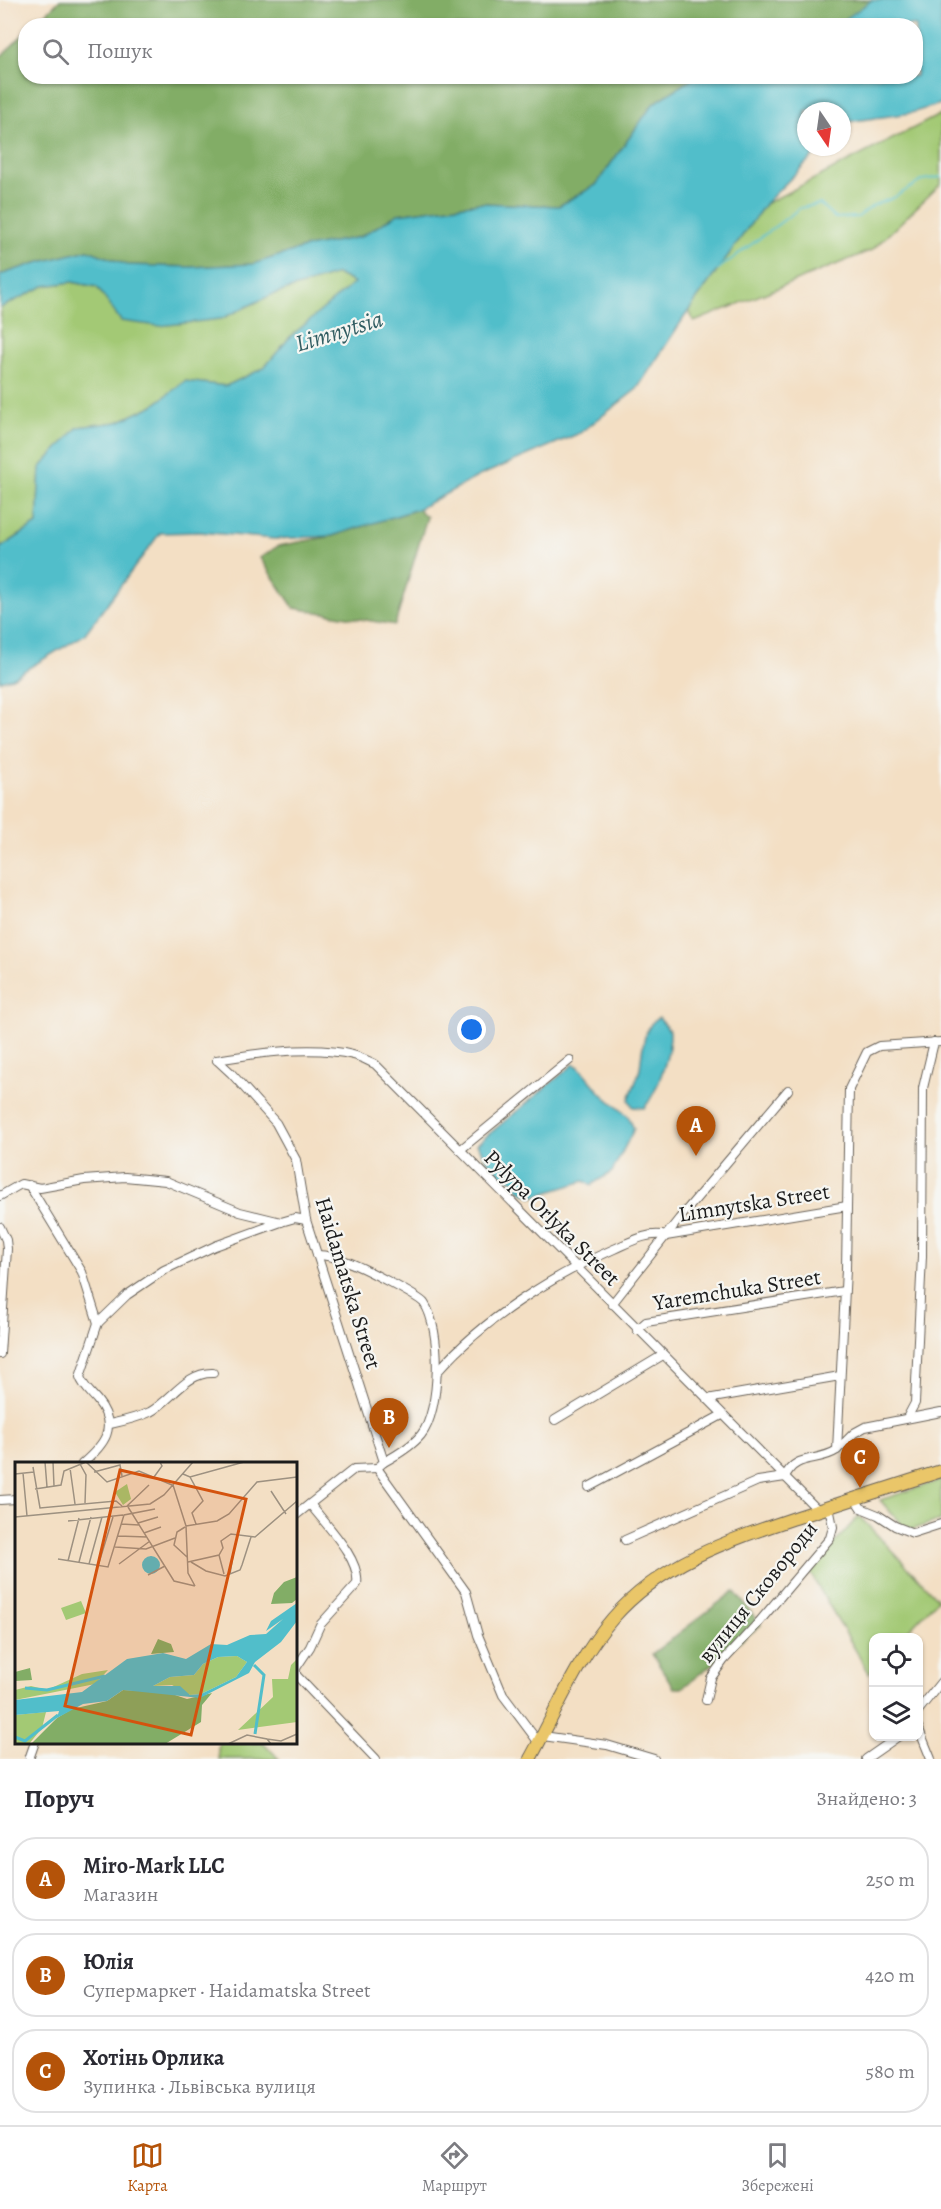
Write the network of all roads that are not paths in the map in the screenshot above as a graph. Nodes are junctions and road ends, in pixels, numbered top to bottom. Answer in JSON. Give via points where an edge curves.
{"nodes":[{"id":1,"x":937,"y":1042,"type":"edge"},
{"id":2,"x":217,"y":1060,"type":"joint"},
{"id":3,"x":570,"y":1060,"type":"dead end"},
{"id":4,"x":788,"y":1090,"type":"dead end"},
{"id":5,"x":460,"y":1150,"type":"junction"},
{"id":6,"x":29,"y":1185,"type":"junction"},
{"id":7,"x":0,"y":1196,"type":"edge"},
{"id":8,"x":847,"y":1206,"type":"junction"},
{"id":9,"x":306,"y":1220,"type":"junction"},
{"id":10,"x":281,"y":1222,"type":"junction"},
{"id":11,"x":0,"y":1227,"type":"edge"},
{"id":12,"x":666,"y":1236,"type":"junction"},
{"id":13,"x":317,"y":1255,"type":"junction"},
{"id":14,"x":575,"y":1266,"type":"junction"},
{"id":15,"x":844,"y":1291,"type":"junction"},
{"id":16,"x":612,"y":1304,"type":"junction"},
{"id":17,"x":98,"y":1323,"type":"junction"},
{"id":18,"x":637,"y":1330,"type":"junction"},
{"id":19,"x":0,"y":1353,"type":"edge"},
{"id":20,"x":663,"y":1355,"type":"junction"},
{"id":21,"x":438,"y":1371,"type":"junction"},
{"id":22,"x":213,"y":1373,"type":"dead end"},
{"id":23,"x":840,"y":1376,"type":"junction"},
{"id":24,"x":707,"y":1399,"type":"junction"},
{"id":25,"x":941,"y":1412,"type":"edge"},
{"id":26,"x":722,"y":1415,"type":"junction"},
{"id":27,"x":908,"y":1418,"type":"junction"},
{"id":28,"x":555,"y":1420,"type":"dead end"},
{"id":29,"x":110,"y":1424,"type":"junction"},
{"id":30,"x":837,"y":1450,"type":"junction"},
{"id":31,"x":84,"y":1462,"type":"edge"},
{"id":32,"x":384,"y":1462,"type":"junction"},
{"id":33,"x":377,"y":1468,"type":"junction"},
{"id":34,"x":941,"y":1471,"type":"edge"},
{"id":35,"x":785,"y":1477,"type":"junction"},
{"id":36,"x":589,"y":1487,"type":"dead end"},
{"id":37,"x":15,"y":1499,"type":"edge"},
{"id":38,"x":855,"y":1499,"type":"junction"},
{"id":39,"x":0,"y":1500,"type":"edge"},
{"id":40,"x":310,"y":1504,"type":"junction"},
{"id":41,"x":824,"y":1509,"type":"junction"},
{"id":42,"x":297,"y":1514,"type":"edge"},
{"id":43,"x":941,"y":1524,"type":"edge"},
{"id":44,"x":625,"y":1540,"type":"dead end"},
{"id":45,"x":297,"y":1668,"type":"edge"},
{"id":46,"x":297,"y":1677,"type":"edge"},
{"id":47,"x":941,"y":1682,"type":"edge"},
{"id":48,"x":706,"y":1700,"type":"dead end"},
{"id":49,"x":923,"y":1705,"type":"edge"},
{"id":50,"x":541,"y":1739,"type":"junction"},
{"id":51,"x":923,"y":1739,"type":"edge"},
{"id":52,"x":893,"y":1741,"type":"edge"},
{"id":53,"x":35,"y":1744,"type":"edge"},
{"id":54,"x":29,"y":1759,"type":"edge"},
{"id":55,"x":376,"y":1759,"type":"edge"},
{"id":56,"x":530,"y":1759,"type":"edge"},
{"id":57,"x":654,"y":1759,"type":"edge"},
{"id":58,"x":866,"y":1759,"type":"edge"},
{"id":59,"x":931,"y":1759,"type":"edge"}],
"edges":[{"from":1,"to":8,"type":"street","via":[[879,1046],[867,1052],[849,1089]]},
{"from":1,"to":27,"type":"street","via":[[923,1088],[922,1256],[915,1402]]},
{"from":2,"to":5,"type":"street","name":"Pylypa Orlyka Street","via":[[264,1053],[334,1051],[356,1055],[375,1064]]},
{"from":2,"to":9,"type":"street","name":"Haidamatska Street","via":[[276,1123],[288,1142],[296,1160]]},
{"from":3,"to":5,"type":"street"},
{"from":4,"to":12,"type":"street"},
{"from":5,"to":14,"type":"street","name":"Pylypa Orlyka Street"},
{"from":6,"to":7,"type":"street","via":[[21,1184]]},
{"from":6,"to":10,"type":"street","via":[[40,1188],[125,1177],[166,1181],[240,1212]]},
{"from":6,"to":17,"type":"street","via":[[82,1272]]},
{"from":8,"to":12,"type":"street","name":"Limnytska Street"},
{"from":8,"to":15,"type":"street"},
{"from":9,"to":10,"type":"street"},
{"from":9,"to":13,"type":"street","name":"Haidamatska Street"},
{"from":10,"to":17,"type":"street","via":[[164,1270],[127,1295]]},
{"from":11,"to":19,"type":"street","via":[[6,1240]]},
{"from":12,"to":14,"type":"street","name":"Limnytska Street","via":[[655,1233]]},
{"from":12,"to":16,"type":"street"},
{"from":13,"to":21,"type":"street","via":[[350,1262],[422,1300],[431,1315]]},
{"from":13,"to":32,"type":"street","name":"Haidamatska Street"},
{"from":14,"to":16,"type":"street","name":"Pylypa Orlyka Street"},
{"from":14,"to":21,"type":"street","name":"Limnytska Street","via":[[459,1348]]},
{"from":15,"to":18,"type":"street","name":"Yaremchuka Street","via":[[646,1322]]},
{"from":15,"to":23,"type":"street"},
{"from":16,"to":18,"type":"street","name":"Pylypa Orlyka Street"},
{"from":17,"to":29,"type":"street","via":[[80,1377],[105,1409]]},
{"from":18,"to":20,"type":"street","name":"Pylypa Orlyka Street"},
{"from":20,"to":24,"type":"street","name":"Pylypa Orlyka Street"},
{"from":20,"to":28,"type":"street"},
{"from":21,"to":32,"type":"street","via":[[423,1434]]},
{"from":22,"to":29,"type":"street","via":[[177,1388],[152,1411]]},
{"from":23,"to":24,"type":"street"},
{"from":23,"to":30,"type":"street"},
{"from":24,"to":26,"type":"street","name":"Pylypa Orlyka Street"},
{"from":25,"to":27,"type":"street"},
{"from":26,"to":35,"type":"street","name":"Pylypa Orlyka Street"},
{"from":26,"to":36,"type":"street"},
{"from":27,"to":30,"type":"street","via":[[865,1427]]},
{"from":29,"to":31,"type":"street","via":[[104,1441]]},
{"from":30,"to":35,"type":"street","via":[[828,1456],[797,1461]]},
{"from":32,"to":33,"type":"street"},
{"from":33,"to":40,"type":"street","via":[[354,1469]]},
{"from":33,"to":50,"type":"street","via":[[466,1592],[478,1635],[503,1695]]},
{"from":34,"to":38,"type":"main road"},
{"from":35,"to":41,"type":"street","name":"Pylypa Orlyka Street"},
{"from":35,"to":44,"type":"street","via":[[758,1481]]},
{"from":37,"to":39,"type":"street"},
{"from":38,"to":41,"type":"main road"},
{"from":38,"to":43,"type":"street","via":[[861,1508],[913,1533]]},
{"from":40,"to":42,"type":"street"},
{"from":40,"to":45,"type":"street","via":[[354,1562],[358,1576],[357,1584],[320,1625]]},
{"from":41,"to":48,"type":"street","name":"вулиця Сковороди","via":[[833,1527],[830,1538],[724,1660],[711,1678]]},
{"from":41,"to":50,"type":"main road","via":[[702,1552],[645,1587],[611,1620],[586,1655]]},
{"from":46,"to":55,"type":"street"},
{"from":47,"to":49,"type":"street"},
{"from":50,"to":56,"type":"main road"},
{"from":50,"to":57,"type":"street","via":[[607,1745]]},
{"from":51,"to":59,"type":"street"},
{"from":52,"to":58,"type":"street"},
{"from":53,"to":54,"type":"street"}]}
